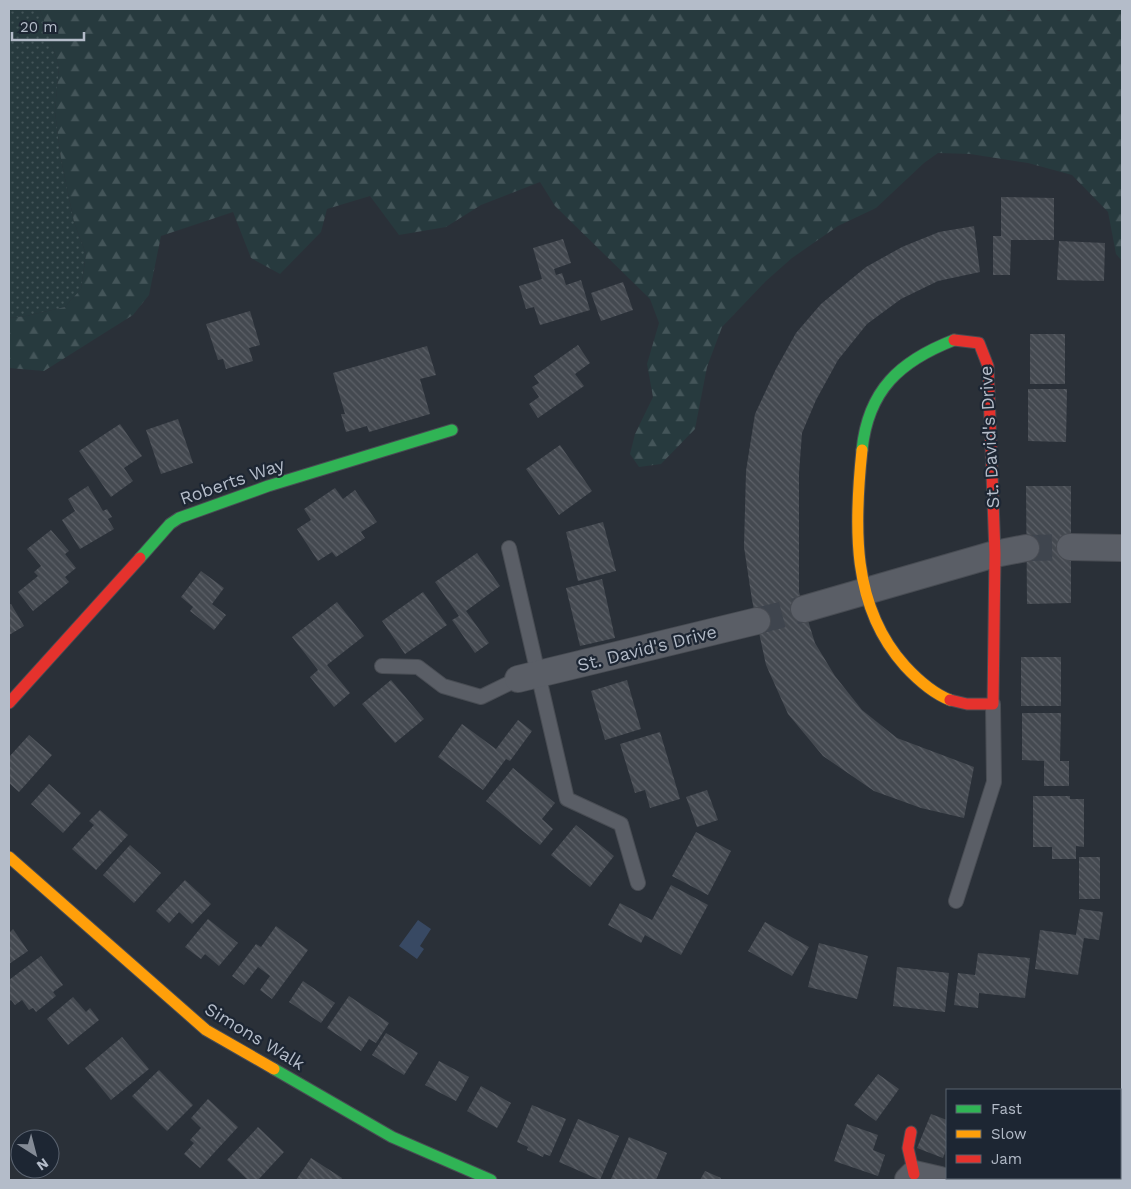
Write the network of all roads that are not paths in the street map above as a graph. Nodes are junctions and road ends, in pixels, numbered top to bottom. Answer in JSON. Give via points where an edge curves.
{"nodes":[{"id":1,"x":452,"y":430,"type":"dead end"},
{"id":2,"x":1070,"y":546,"type":"tunnel mouth"},
{"id":3,"x":509,"y":548,"type":"dead end"},
{"id":4,"x":1026,"y":548,"type":"tunnel mouth"},
{"id":5,"x":1122,"y":548,"type":"edge"},
{"id":6,"x":995,"y":554,"type":"junction"},
{"id":7,"x":864,"y":592,"type":"junction"},
{"id":8,"x":804,"y":609,"type":"tunnel mouth"},
{"id":9,"x":757,"y":621,"type":"tunnel mouth"},
{"id":10,"x":382,"y":666,"type":"dead end"},
{"id":11,"x":528,"y":677,"type":"junction"},
{"id":12,"x":9,"y":703,"type":"edge"},
{"id":13,"x":993,"y":704,"type":"junction"},
{"id":14,"x":9,"y":856,"type":"edge"},
{"id":15,"x":638,"y":883,"type":"dead end"},
{"id":16,"x":956,"y":901,"type":"dead end"},
{"id":17,"x":911,"y":1132,"type":"dead end"},
{"id":18,"x":911,"y":1177,"type":"edge"},
{"id":19,"x":491,"y":1180,"type":"edge"},
{"id":20,"x":940,"y":1180,"type":"edge"}],
"edges":[{"from":1,"to":12,"type":"street","name":"Roberts Way","via":[[268,486],[178,518]]},
{"from":2,"to":5,"type":"street"},
{"from":3,"to":11,"type":"lane"},
{"from":4,"to":6,"type":"street"},
{"from":6,"to":7,"type":"street"},
{"from":6,"to":7,"type":"street","name":"St. David's Drive","via":[[988,366],[979,343],[954,340],[907,363],[891,377],[873,402],[864,436],[860,480],[858,528]]},
{"from":6,"to":13,"type":"street","name":"St. David's Drive"},
{"from":7,"to":8,"type":"street"},
{"from":7,"to":13,"type":"street","name":"St. David's Drive","via":[[874,619],[893,653],[926,685],[958,703]]},
{"from":9,"to":11,"type":"street","name":"St. David's Drive"},
{"from":10,"to":11,"type":"lane","via":[[418,667],[443,686],[481,697]]},
{"from":11,"to":15,"type":"lane","via":[[567,799],[621,824]]},
{"from":13,"to":16,"type":"lane","via":[[994,782]]},
{"from":14,"to":19,"type":"street","name":"Simons Walk","via":[[206,1030],[392,1136]]},
{"from":17,"to":18,"type":"street","via":[[908,1148]]},
{"from":18,"to":20,"type":"street"}]}
